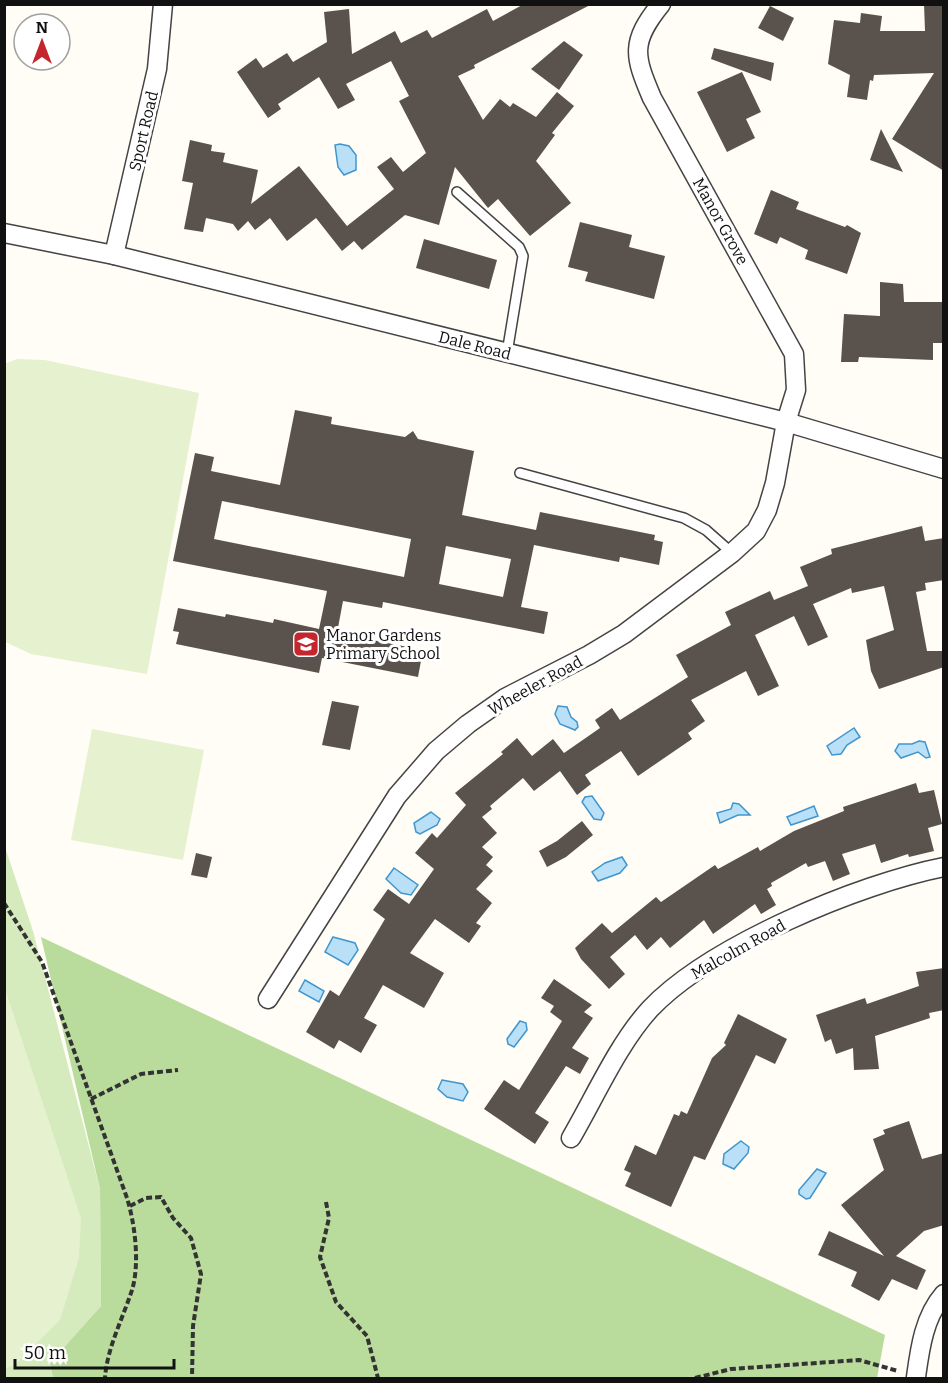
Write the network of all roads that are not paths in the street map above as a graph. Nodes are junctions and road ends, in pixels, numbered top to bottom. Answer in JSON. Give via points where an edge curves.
{"nodes":[{"id":1,"x":163,"y":4,"type":"edge"},
{"id":2,"x":661,"y":4,"type":"edge"},
{"id":3,"x":457,"y":192,"type":"dead end"},
{"id":4,"x":4,"y":233,"type":"edge"},
{"id":5,"x":114,"y":255,"type":"junction"},
{"id":6,"x":507,"y":353,"type":"junction"},
{"id":7,"x":786,"y":422,"type":"junction"},
{"id":8,"x":944,"y":469,"type":"edge"},
{"id":9,"x":520,"y":473,"type":"dead end"},
{"id":10,"x":732,"y":553,"type":"junction"},
{"id":11,"x":944,"y":867,"type":"edge"},
{"id":12,"x":268,"y":999,"type":"dead end"},
{"id":13,"x":571,"y":1138,"type":"dead end"},
{"id":14,"x":944,"y":1294,"type":"edge"},
{"id":15,"x":916,"y":1377,"type":"road end"}],
"edges":[{"from":1,"to":5,"type":"street","name":"Sport Road","via":[[157,69]]},
{"from":2,"to":7,"type":"street","name":"Manor Grove","via":[[646,22],[636,48],[641,71],[652,98],[794,354],[796,390]]},
{"from":3,"to":6,"type":"lane","via":[[519,247],[523,256]]},
{"from":4,"to":5,"type":"street","name":"Dale Road"},
{"from":5,"to":6,"type":"street","name":"Dale Road"},
{"from":6,"to":7,"type":"street","name":"Dale Road"},
{"from":7,"to":8,"type":"street","name":"Dale Road"},
{"from":7,"to":10,"type":"street","name":"Wheeler Road","via":[[767,510],[756,531]]},
{"from":9,"to":10,"type":"lane","via":[[684,519],[706,530]]},
{"from":10,"to":12,"type":"street","name":"Wheeler Road","via":[[624,633],[590,655],[505,698],[436,751],[397,796]]},
{"from":11,"to":13,"type":"street","name":"Malcolm Road","via":[[811,910],[727,952],[686,978],[650,1009],[630,1035]]},
{"from":14,"to":15,"type":"street","via":[[921,1340]]}]}
